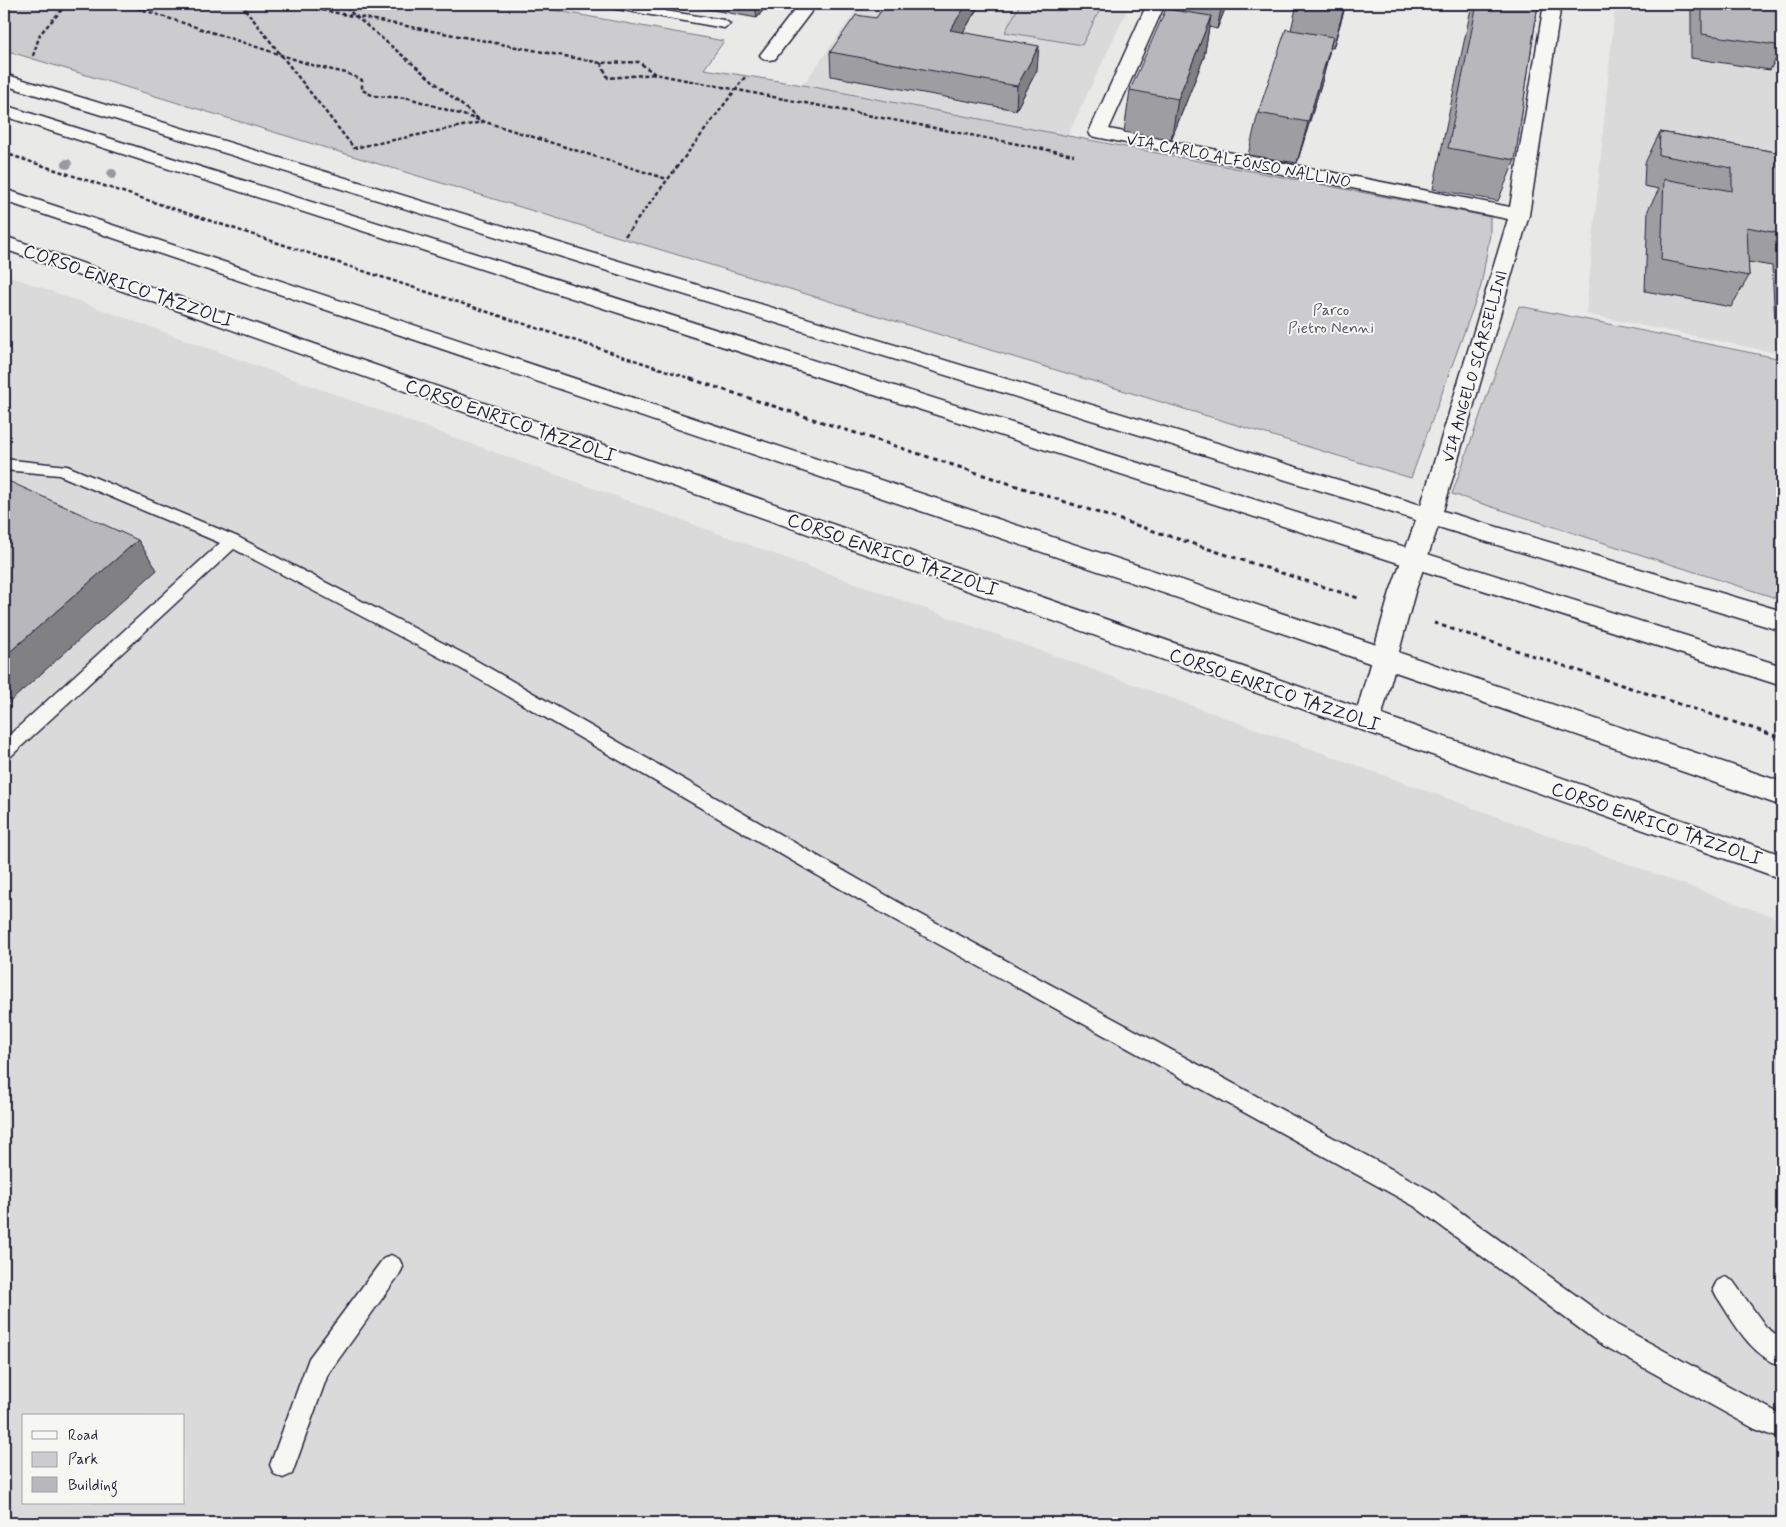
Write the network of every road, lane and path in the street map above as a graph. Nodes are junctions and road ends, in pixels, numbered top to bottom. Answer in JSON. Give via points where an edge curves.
{"nodes":[{"id":1,"x":67,"y":4,"type":"edge"},
{"id":2,"x":125,"y":4,"type":"edge"},
{"id":3,"x":241,"y":4,"type":"edge"},
{"id":4,"x":290,"y":4,"type":"edge"},
{"id":5,"x":341,"y":4,"type":"edge"},
{"id":6,"x":606,"y":4,"type":"edge"},
{"id":7,"x":808,"y":4,"type":"edge"},
{"id":8,"x":1156,"y":4,"type":"edge"},
{"id":9,"x":1553,"y":4,"type":"edge"},
{"id":10,"x":660,"y":8,"type":"edge"},
{"id":11,"x":356,"y":16,"type":"junction"},
{"id":12,"x":724,"y":24,"type":"dead end"},
{"id":13,"x":279,"y":52,"type":"junction"},
{"id":14,"x":770,"y":55,"type":"joint"},
{"id":15,"x":601,"y":64,"type":"junction"},
{"id":16,"x":655,"y":74,"type":"junction"},
{"id":17,"x":13,"y":82,"type":"edge"},
{"id":18,"x":734,"y":89,"type":"junction"},
{"id":19,"x":4,"y":110,"type":"edge"},
{"id":20,"x":482,"y":122,"type":"junction"},
{"id":21,"x":4,"y":153,"type":"edge"},
{"id":22,"x":1081,"y":156,"type":"dead end"},
{"id":23,"x":667,"y":179,"type":"junction"},
{"id":24,"x":4,"y":195,"type":"edge"},
{"id":25,"x":1519,"y":215,"type":"junction"},
{"id":26,"x":4,"y":242,"type":"edge"},
{"id":27,"x":600,"y":263,"type":"junction"},
{"id":28,"x":4,"y":465,"type":"edge"},
{"id":29,"x":1430,"y":516,"type":"junction"},
{"id":30,"x":232,"y":540,"type":"junction"},
{"id":31,"x":1414,"y":558,"type":"junction"},
{"id":32,"x":1396,"y":611,"type":"junction"},
{"id":33,"x":1782,"y":621,"type":"edge"},
{"id":34,"x":1384,"y":658,"type":"junction"},
{"id":35,"x":1782,"y":676,"type":"edge"},
{"id":36,"x":1367,"y":721,"type":"junction"},
{"id":37,"x":1782,"y":738,"type":"edge"},
{"id":38,"x":4,"y":751,"type":"edge"},
{"id":39,"x":1782,"y":794,"type":"edge"},
{"id":40,"x":1782,"y":867,"type":"edge"},
{"id":41,"x":391,"y":1267,"type":"dead end"},
{"id":42,"x":1725,"y":1289,"type":"dead end"},
{"id":43,"x":1782,"y":1354,"type":"edge"},
{"id":44,"x":1782,"y":1427,"type":"edge"},
{"id":45,"x":283,"y":1464,"type":"dead end"}],
"edges":[{"from":1,"to":17,"type":"path","via":[[40,34]]},
{"from":2,"to":13,"type":"path"},
{"from":3,"to":13,"type":"path"},
{"from":4,"to":11,"type":"path"},
{"from":5,"to":11,"type":"path"},
{"from":6,"to":10,"type":"lane"},
{"from":7,"to":14,"type":"street"},
{"from":8,"to":25,"type":"street","name":"VIA CARLO ALFONSO NALLINO","via":[[1098,132]]},
{"from":9,"to":25,"type":"street","name":"VIA ANGELO SCARSELLINI"},
{"from":10,"to":12,"type":"lane"},
{"from":11,"to":15,"type":"path"},
{"from":11,"to":20,"type":"path"},
{"from":13,"to":20,"type":"path","via":[[362,80],[362,90],[374,96],[409,98]]},
{"from":13,"to":20,"type":"path","via":[[354,148]]},
{"from":14,"to":18,"type":"path"},
{"from":15,"to":16,"type":"path","via":[[640,62]]},
{"from":15,"to":16,"type":"path","via":[[608,78]]},
{"from":16,"to":18,"type":"path"},
{"from":17,"to":27,"type":"street"},
{"from":18,"to":22,"type":"path"},
{"from":18,"to":23,"type":"path"},
{"from":19,"to":31,"type":"street"},
{"from":20,"to":23,"type":"path"},
{"from":21,"to":32,"type":"path"},
{"from":23,"to":27,"type":"path","via":[[623,239]]},
{"from":24,"to":34,"type":"street"},
{"from":25,"to":29,"type":"street","name":"VIA ANGELO SCARSELLINI"},
{"from":26,"to":36,"type":"street","name":"CORSO ENRICO TAZZOLI"},
{"from":27,"to":29,"type":"street"},
{"from":28,"to":30,"type":"lane","via":[[61,470]]},
{"from":29,"to":31,"type":"street","name":"VIA ANGELO SCARSELLINI"},
{"from":29,"to":33,"type":"street"},
{"from":30,"to":38,"type":"lane"},
{"from":30,"to":44,"type":"lane","via":[[464,662],[891,908],[1422,1198],[1608,1334]]},
{"from":31,"to":32,"type":"street","name":"VIA ANGELO SCARSELLINI"},
{"from":31,"to":35,"type":"street"},
{"from":32,"to":34,"type":"street","name":"VIA ANGELO SCARSELLINI"},
{"from":32,"to":37,"type":"path"},
{"from":34,"to":36,"type":"street","name":"VIA ANGELO SCARSELLINI"},
{"from":34,"to":39,"type":"street"},
{"from":36,"to":40,"type":"street","name":"CORSO ENRICO TAZZOLI"},
{"from":41,"to":45,"type":"lane","via":[[318,1367]]},
{"from":42,"to":43,"type":"lane","via":[[1757,1336]]}]}
